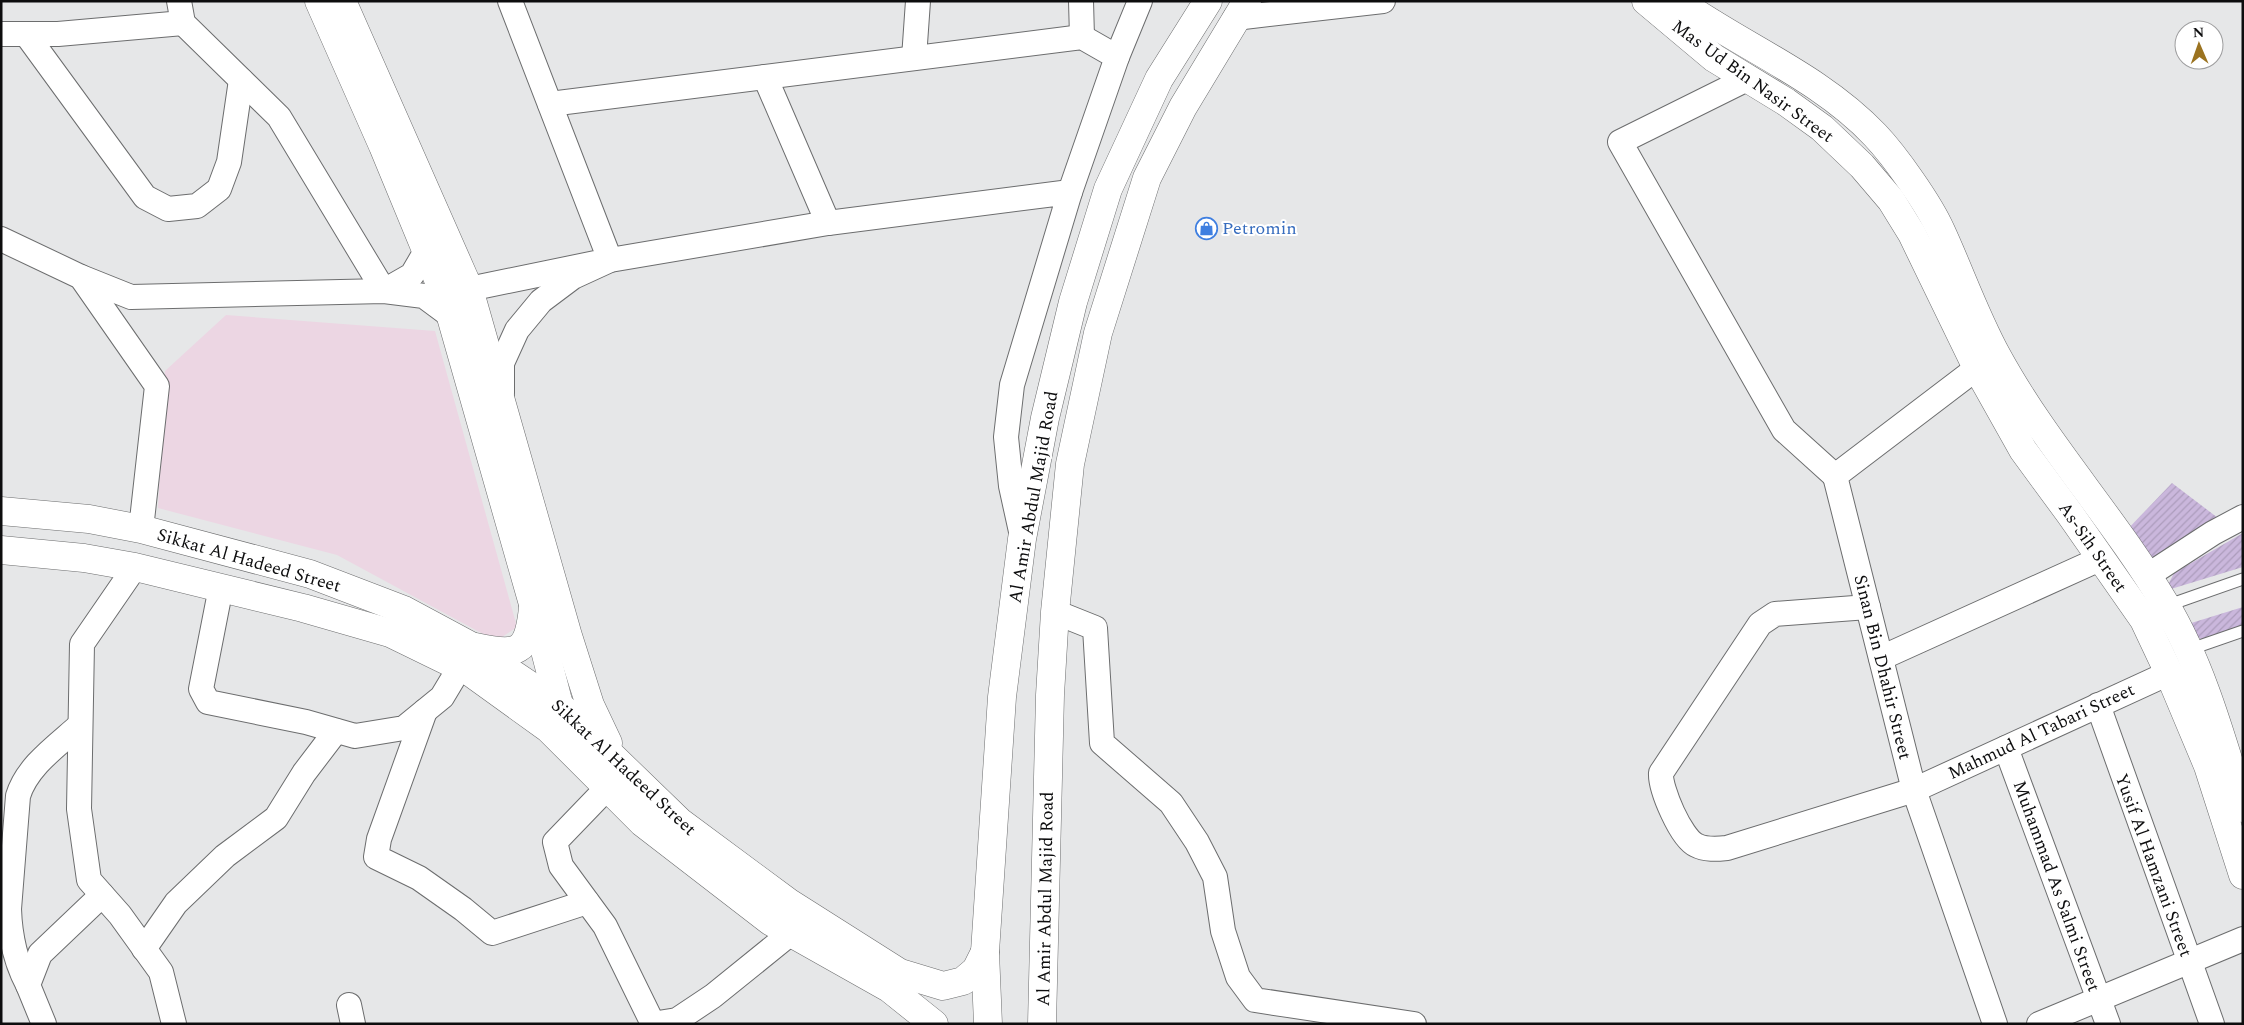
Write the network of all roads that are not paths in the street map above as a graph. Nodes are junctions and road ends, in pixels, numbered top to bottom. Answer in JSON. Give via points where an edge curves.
{"nodes":[{"id":1,"x":319,"y":1,"type":"edge"},
{"id":2,"x":342,"y":1,"type":"edge"},
{"id":3,"x":510,"y":1,"type":"edge"},
{"id":4,"x":918,"y":1,"type":"edge"},
{"id":5,"x":1081,"y":1,"type":"edge"},
{"id":6,"x":1140,"y":1,"type":"edge"},
{"id":7,"x":1208,"y":1,"type":"edge"},
{"id":8,"x":1383,"y":1,"type":"edge"},
{"id":9,"x":1646,"y":1,"type":"edge"},
{"id":10,"x":1678,"y":1,"type":"edge"},
{"id":11,"x":1241,"y":10,"type":"edge"},
{"id":12,"x":181,"y":12,"type":"edge"},
{"id":13,"x":1,"y":34,"type":"edge"},
{"id":14,"x":26,"y":34,"type":"junction"},
{"id":15,"x":1082,"y":37,"type":"junction"},
{"id":16,"x":1117,"y":57,"type":"junction"},
{"id":17,"x":914,"y":58,"type":"junction"},
{"id":18,"x":765,"y":77,"type":"junction"},
{"id":19,"x":1749,"y":78,"type":"junction"},
{"id":20,"x":241,"y":80,"type":"junction"},
{"id":21,"x":550,"y":104,"type":"junction"},
{"id":22,"x":1070,"y":192,"type":"junction"},
{"id":23,"x":828,"y":223,"type":"junction"},
{"id":24,"x":1940,"y":228,"type":"joint"},
{"id":25,"x":1912,"y":234,"type":"joint"},
{"id":26,"x":1,"y":239,"type":"edge"},
{"id":27,"x":426,"y":251,"type":"junction"},
{"id":28,"x":610,"y":260,"type":"junction"},
{"id":29,"x":81,"y":277,"type":"junction"},
{"id":30,"x":469,"y":289,"type":"junction"},
{"id":31,"x":384,"y":291,"type":"junction"},
{"id":32,"x":451,"y":316,"type":"junction"},
{"id":33,"x":1977,"y":368,"type":"junction"},
{"id":34,"x":502,"y":405,"type":"junction"},
{"id":35,"x":1835,"y":476,"type":"junction"},
{"id":36,"x":1,"y":511,"type":"edge"},
{"id":37,"x":2243,"y":517,"type":"edge"},
{"id":38,"x":141,"y":529,"type":"junction"},
{"id":39,"x":1022,"y":539,"type":"junction"},
{"id":40,"x":1,"y":550,"type":"edge"},
{"id":41,"x":2102,"y":558,"type":"junction"},
{"id":42,"x":135,"y":567,"type":"junction"},
{"id":43,"x":2147,"y":576,"type":"junction"},
{"id":44,"x":2243,"y":579,"type":"edge"},
{"id":45,"x":221,"y":587,"type":"junction"},
{"id":46,"x":533,"y":604,"type":"junction"},
{"id":47,"x":2166,"y":606,"type":"junction"},
{"id":48,"x":1868,"y":607,"type":"junction"},
{"id":49,"x":1055,"y":612,"type":"junction"},
{"id":50,"x":2243,"y":631,"type":"edge"},
{"id":51,"x":2188,"y":650,"type":"junction"},
{"id":52,"x":466,"y":656,"type":"junction"},
{"id":53,"x":1881,"y":658,"type":"junction"},
{"id":54,"x":2169,"y":673,"type":"junction"},
{"id":55,"x":559,"y":704,"type":"junction"},
{"id":56,"x":2098,"y":706,"type":"junction"},
{"id":57,"x":425,"y":711,"type":"junction"},
{"id":58,"x":80,"y":725,"type":"junction"},
{"id":59,"x":549,"y":730,"type":"junction"},
{"id":60,"x":336,"y":731,"type":"junction"},
{"id":61,"x":2006,"y":748,"type":"junction"},
{"id":62,"x":615,"y":758,"type":"junction"},
{"id":63,"x":607,"y":788,"type":"junction"},
{"id":64,"x":1914,"y":790,"type":"junction"},
{"id":65,"x":2243,"y":808,"type":"edge"},
{"id":66,"x":2243,"y":875,"type":"edge"},
{"id":67,"x":102,"y":896,"type":"junction"},
{"id":68,"x":588,"y":902,"type":"junction"},
{"id":69,"x":791,"y":933,"type":"junction"},
{"id":70,"x":2243,"y":939,"type":"edge"},
{"id":71,"x":144,"y":949,"type":"junction"},
{"id":72,"x":985,"y":952,"type":"junction"},
{"id":73,"x":2189,"y":962,"type":"junction"},
{"id":74,"x":28,"y":985,"type":"junction"},
{"id":75,"x":2099,"y":999,"type":"junction"},
{"id":76,"x":700,"y":1016,"type":"edge"},
{"id":77,"x":1044,"y":1019,"type":"edge"},
{"id":78,"x":44,"y":1024,"type":"edge"},
{"id":79,"x":174,"y":1024,"type":"edge"},
{"id":80,"x":652,"y":1024,"type":"edge"},
{"id":81,"x":934,"y":1024,"type":"edge"},
{"id":82,"x":988,"y":1024,"type":"edge"},
{"id":83,"x":1414,"y":1024,"type":"edge"},
{"id":84,"x":1995,"y":1024,"type":"edge"},
{"id":85,"x":2039,"y":1024,"type":"edge"},
{"id":86,"x":2108,"y":1024,"type":"edge"},
{"id":87,"x":2212,"y":1024,"type":"edge"}],
"edges":[{"from":1,"to":27,"type":"main road"},
{"from":2,"to":30,"type":"main road"},
{"from":3,"to":21,"type":"street"},
{"from":4,"to":17,"type":"street"},
{"from":5,"to":15,"type":"street"},
{"from":6,"to":16,"type":"street"},
{"from":7,"to":39,"type":"main road","name":"Al Amir Abdul Majid Road","via":[[1158,79],[1108,190],[1073,302],[1044,418]]},
{"from":8,"to":11,"type":"street"},
{"from":9,"to":19,"type":"main road","name":"Mas Ud Bin Nasir Street","via":[[1714,58]]},
{"from":10,"to":24,"type":"main road","name":"Mas Ud Bin Nasir Street","via":[[1815,85],[1852,113],[1882,144]]},
{"from":11,"to":49,"type":"main road","name":"Al Amir Abdul Majid Road","via":[[1183,107],[1147,178],[1121,256],[1098,333],[1070,464]]},
{"from":12,"to":14,"type":"street","via":[[58,34]]},
{"from":12,"to":20,"type":"street"},
{"from":13,"to":14,"type":"street"},
{"from":14,"to":20,"type":"street","via":[[145,197],[168,209],[197,206],[219,190],[229,162]]},
{"from":15,"to":16,"type":"street"},
{"from":15,"to":17,"type":"street"},
{"from":16,"to":22,"type":"street"},
{"from":17,"to":18,"type":"street"},
{"from":18,"to":21,"type":"street"},
{"from":18,"to":23,"type":"street"},
{"from":19,"to":25,"type":"main road","name":"Mas Ud Bin Nasir Street","via":[[1822,128],[1862,166],[1891,200]]},
{"from":19,"to":35,"type":"street","via":[[1620,142],[1784,430]]},
{"from":20,"to":31,"type":"street","via":[[279,117]]},
{"from":21,"to":28,"type":"street"},
{"from":22,"to":23,"type":"street"},
{"from":22,"to":39,"type":"street","via":[[1012,385],[1006,437],[1011,486]]},
{"from":23,"to":28,"type":"street"},
{"from":24,"to":43,"type":"main road","name":"As-Sih Street","via":[[1997,356],[2046,433]]},
{"from":25,"to":33,"type":"main road","name":"As-Sih Street"},
{"from":26,"to":29,"type":"street"},
{"from":27,"to":31,"type":"street","via":[[412,275]]},
{"from":27,"to":32,"type":"main road"},
{"from":28,"to":30,"type":"street"},
{"from":28,"to":34,"type":"street","via":[[573,277],[541,302],[517,330],[502,363]]},
{"from":29,"to":31,"type":"street","via":[[131,297]]},
{"from":29,"to":38,"type":"street","via":[[157,386]]},
{"from":30,"to":34,"type":"main road"},
{"from":31,"to":32,"type":"street","via":[[424,296]]},
{"from":32,"to":46,"type":"main road"},
{"from":33,"to":35,"type":"street"},
{"from":33,"to":41,"type":"main road","name":"As-Sih Street","via":[[2023,450]]},
{"from":34,"to":62,"type":"main road","via":[[590,705]]},
{"from":35,"to":48,"type":"street","name":"Sinan Bin Dhahir Street"},
{"from":36,"to":38,"type":"main road","name":"Sikkat Al Hadeed Street","via":[[88,519]]},
{"from":37,"to":43,"type":"street"},
{"from":38,"to":52,"type":"main road","name":"Sikkat Al Hadeed Street","via":[[310,574],[404,610]]},
{"from":39,"to":72,"type":"main road","name":"Al Amir Abdul Majid Road","via":[[1002,697]]},
{"from":40,"to":42,"type":"main road","name":"Sikkat Al Hadeed Street","via":[[84,558]]},
{"from":41,"to":53,"type":"street"},
{"from":41,"to":54,"type":"main road","name":"As-Sih Street","via":[[2144,620]]},
{"from":42,"to":45,"type":"main road","name":"Sikkat Al Hadeed Street"},
{"from":42,"to":58,"type":"street","via":[[82,644]]},
{"from":43,"to":47,"type":"main road","name":"As-Sih Street"},
{"from":44,"to":47,"type":"lane"},
{"from":45,"to":52,"type":"main road","name":"Sikkat Al Hadeed Street"},
{"from":45,"to":60,"type":"street","via":[[201,689],[208,702]]},
{"from":46,"to":52,"type":"main road","via":[[530,634],[522,646]]},
{"from":46,"to":55,"type":"main road"},
{"from":47,"to":51,"type":"main road","name":"As-Sih Street"},
{"from":48,"to":53,"type":"street","name":"Sinan Bin Dhahir Street"},
{"from":48,"to":64,"type":"street","name":"Mahmud Al Tabari Street","via":[[1775,614],[1760,624],[1661,774],[1661,787],[1688,840],[1708,849],[1727,848]]},
{"from":49,"to":77,"type":"main road","name":"Al Amir Abdul Majid Road","via":[[1050,695]]},
{"from":49,"to":83,"type":"street","via":[[1095,628],[1102,744],[1171,803],[1197,842],[1214,877],[1223,931],[1238,977],[1256,1000]]},
{"from":50,"to":51,"type":"lane"},
{"from":51,"to":65,"type":"main road","name":"As-Sih Street"},
{"from":52,"to":55,"type":"main road","name":"Sikkat Al Hadeed Street"},
{"from":52,"to":57,"type":"street","via":[[442,697]]},
{"from":52,"to":59,"type":"main road","name":"Sikkat Al Hadeed Street"},
{"from":53,"to":64,"type":"street","name":"Sinan Bin Dhahir Street"},
{"from":54,"to":56,"type":"street","name":"Mahmud Al Tabari Street"},
{"from":54,"to":66,"type":"main road","name":"As-Sih Street","via":[[2208,766]]},
{"from":55,"to":59,"type":"main road"},
{"from":55,"to":62,"type":"main road","name":"Sikkat Al Hadeed Street"},
{"from":56,"to":61,"type":"street","name":"Mahmud Al Tabari Street"},
{"from":56,"to":73,"type":"street","name":"Yusif Al Hamzani Street"},
{"from":57,"to":60,"type":"street","via":[[404,728],[355,736]]},
{"from":57,"to":68,"type":"street","via":[[379,839],[376,858],[419,878],[492,933]]},
{"from":58,"to":67,"type":"street","via":[[81,818],[89,880]]},
{"from":58,"to":74,"type":"street","via":[[37,764],[22,783],[18,796],[10,928],[18,966]]},
{"from":59,"to":63,"type":"main road","name":"Sikkat Al Hadeed Street"},
{"from":60,"to":71,"type":"street","via":[[276,818],[225,856],[176,903]]},
{"from":61,"to":64,"type":"street","name":"Mahmud Al Tabari Street"},
{"from":61,"to":75,"type":"street","name":"Muhammad As Salmi Street"},
{"from":62,"to":72,"type":"main road","name":"Sikkat Al Hadeed Street","via":[[680,822],[788,902],[900,973],[943,986],[963,981],[976,970]]},
{"from":63,"to":68,"type":"street","via":[[555,842],[561,866]]},
{"from":63,"to":69,"type":"main road","name":"Sikkat Al Hadeed Street","via":[[643,823],[770,921]]},
{"from":64,"to":84,"type":"street","name":"Sinan Bin Dhahir Street"},
{"from":67,"to":71,"type":"street"},
{"from":67,"to":74,"type":"street","via":[[40,954]]},
{"from":68,"to":80,"type":"street","via":[[605,926]]},
{"from":69,"to":76,"type":"street"},
{"from":69,"to":81,"type":"main road","name":"Sikkat Al Hadeed Street","via":[[889,988]]},
{"from":70,"to":73,"type":"street"},
{"from":71,"to":79,"type":"street","via":[[161,972]]},
{"from":72,"to":82,"type":"main road","name":"Al Amir Abdul Majid Road"},
{"from":73,"to":75,"type":"street"},
{"from":73,"to":87,"type":"street","name":"Yusif Al Hamzani Street"},
{"from":74,"to":78,"type":"street"},
{"from":75,"to":85,"type":"street"},
{"from":75,"to":86,"type":"street","name":"Muhammad As Salmi Street"},
{"from":76,"to":80,"type":"street"}]}
